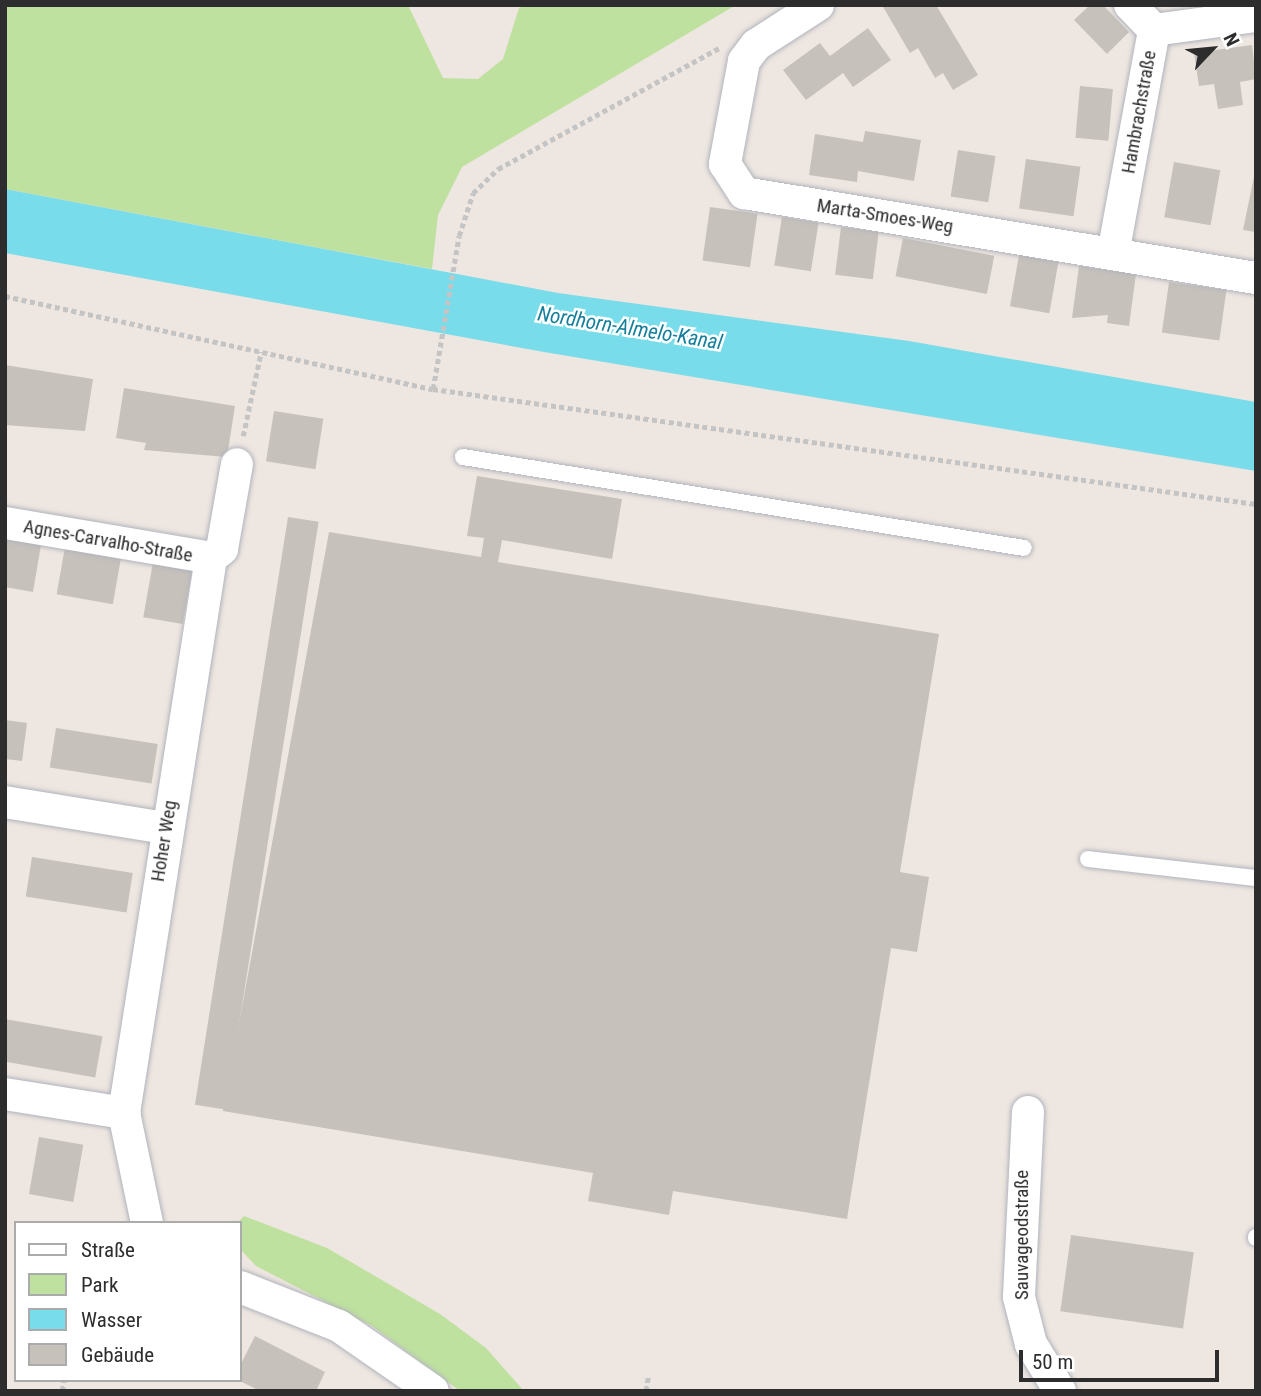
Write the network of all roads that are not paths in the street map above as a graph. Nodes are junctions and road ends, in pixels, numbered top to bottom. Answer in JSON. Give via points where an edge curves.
{"nodes":[{"id":1,"x":818,"y":5,"type":"edge"},
{"id":2,"x":1130,"y":5,"type":"edge"},
{"id":3,"x":1256,"y":16,"type":"edge"},
{"id":4,"x":1154,"y":30,"type":"junction"},
{"id":5,"x":1113,"y":254,"type":"junction"},
{"id":6,"x":1256,"y":278,"type":"edge"},
{"id":7,"x":463,"y":457,"type":"dead end"},
{"id":8,"x":237,"y":464,"type":"road end"},
{"id":9,"x":5,"y":523,"type":"edge"},
{"id":10,"x":1024,"y":548,"type":"dead end"},
{"id":11,"x":211,"y":558,"type":"junction"},
{"id":12,"x":5,"y":802,"type":"edge"},
{"id":13,"x":165,"y":828,"type":"junction"},
{"id":14,"x":1088,"y":859,"type":"dead end"},
{"id":15,"x":1256,"y":877,"type":"edge"},
{"id":16,"x":5,"y":1094,"type":"edge"},
{"id":17,"x":1028,"y":1112,"type":"dead end"},
{"id":18,"x":124,"y":1113,"type":"junction"},
{"id":19,"x":147,"y":1221,"type":"edge"},
{"id":20,"x":242,"y":1288,"type":"edge"},
{"id":21,"x":433,"y":1391,"type":"edge"},
{"id":22,"x":1060,"y":1391,"type":"edge"}],
"edges":[{"from":1,"to":5,"type":"street","name":"Marta-Smoes-Weg","via":[[756,45],[744,61],[725,164],[744,193]]},
{"from":2,"to":4,"type":"street"},
{"from":3,"to":4,"type":"street","name":"Hambrachstraße"},
{"from":4,"to":5,"type":"street","name":"Hambrachstraße"},
{"from":5,"to":6,"type":"street","name":"Marta-Smoes-Weg"},
{"from":7,"to":10,"type":"lane"},
{"from":8,"to":11,"type":"street","name":"Hoher Weg","via":[[222,550]]},
{"from":9,"to":11,"type":"street","name":"Agnes-Carvalho-Straße"},
{"from":11,"to":13,"type":"street","name":"Hoher Weg"},
{"from":12,"to":13,"type":"street"},
{"from":13,"to":18,"type":"street","name":"Hoher Weg"},
{"from":14,"to":15,"type":"lane"},
{"from":16,"to":18,"type":"street"},
{"from":17,"to":22,"type":"street","name":"Sauvageodstraße","via":[[1019,1297],[1031,1344]]},
{"from":18,"to":19,"type":"street","name":"Hoher Weg"},
{"from":20,"to":21,"type":"street","via":[[339,1326]]}]}
